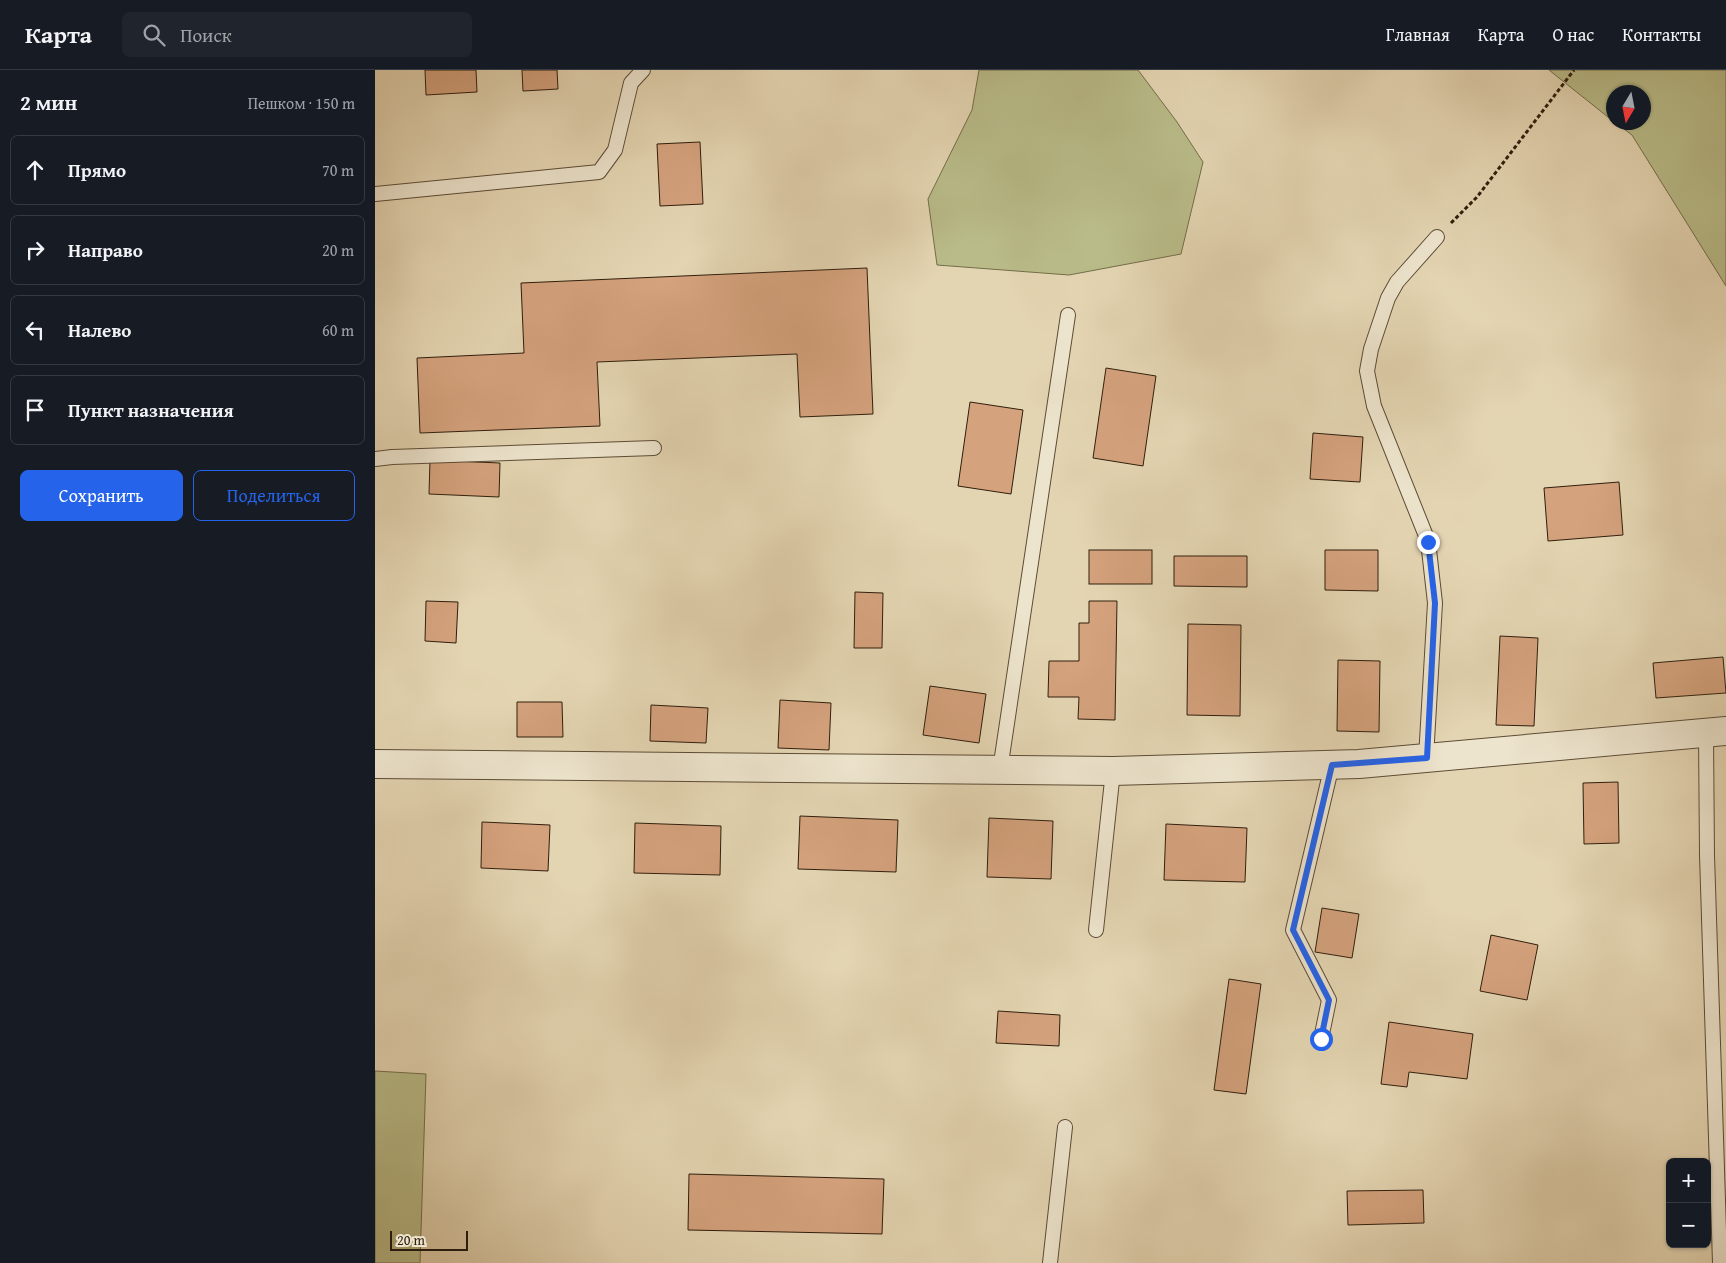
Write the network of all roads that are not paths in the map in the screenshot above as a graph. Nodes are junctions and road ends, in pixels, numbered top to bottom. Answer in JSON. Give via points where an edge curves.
{"nodes":[{"id":1,"x":643,"y":70,"type":"edge"},
{"id":2,"x":375,"y":194,"type":"edge"},
{"id":3,"x":1437,"y":237,"type":"road end"},
{"id":4,"x":1068,"y":315,"type":"dead end"},
{"id":5,"x":654,"y":448,"type":"dead end"},
{"id":6,"x":375,"y":459,"type":"edge"},
{"id":7,"x":1716,"y":732,"type":"edge"},
{"id":8,"x":1427,"y":758,"type":"junction"},
{"id":9,"x":375,"y":764,"type":"edge"},
{"id":10,"x":1332,"y":765,"type":"junction"},
{"id":11,"x":1000,"y":770,"type":"junction"},
{"id":12,"x":1113,"y":771,"type":"junction"},
{"id":13,"x":1096,"y":930,"type":"dead end"},
{"id":14,"x":1321,"y":1039,"type":"dead end"},
{"id":15,"x":1065,"y":1127,"type":"dead end"},
{"id":16,"x":1050,"y":1263,"type":"edge"},
{"id":17,"x":1720,"y":1263,"type":"edge"}],
"edges":[{"from":1,"to":2,"type":"lane","via":[[631,83],[615,150],[599,172]]},
{"from":3,"to":8,"type":"lane","via":[[1397,282],[1388,298],[1367,371],[1374,406],[1428,542],[1435,603]]},
{"from":4,"to":11,"type":"lane"},
{"from":5,"to":6,"type":"lane"},
{"from":7,"to":8,"type":"street"},
{"from":7,"to":17,"type":"lane","via":[[1707,864]]},
{"from":8,"to":10,"type":"street"},
{"from":9,"to":11,"type":"street"},
{"from":10,"to":12,"type":"street"},
{"from":10,"to":14,"type":"lane","via":[[1293,930],[1329,1000]]},
{"from":11,"to":12,"type":"street"},
{"from":12,"to":13,"type":"lane"},
{"from":15,"to":16,"type":"lane"}]}
